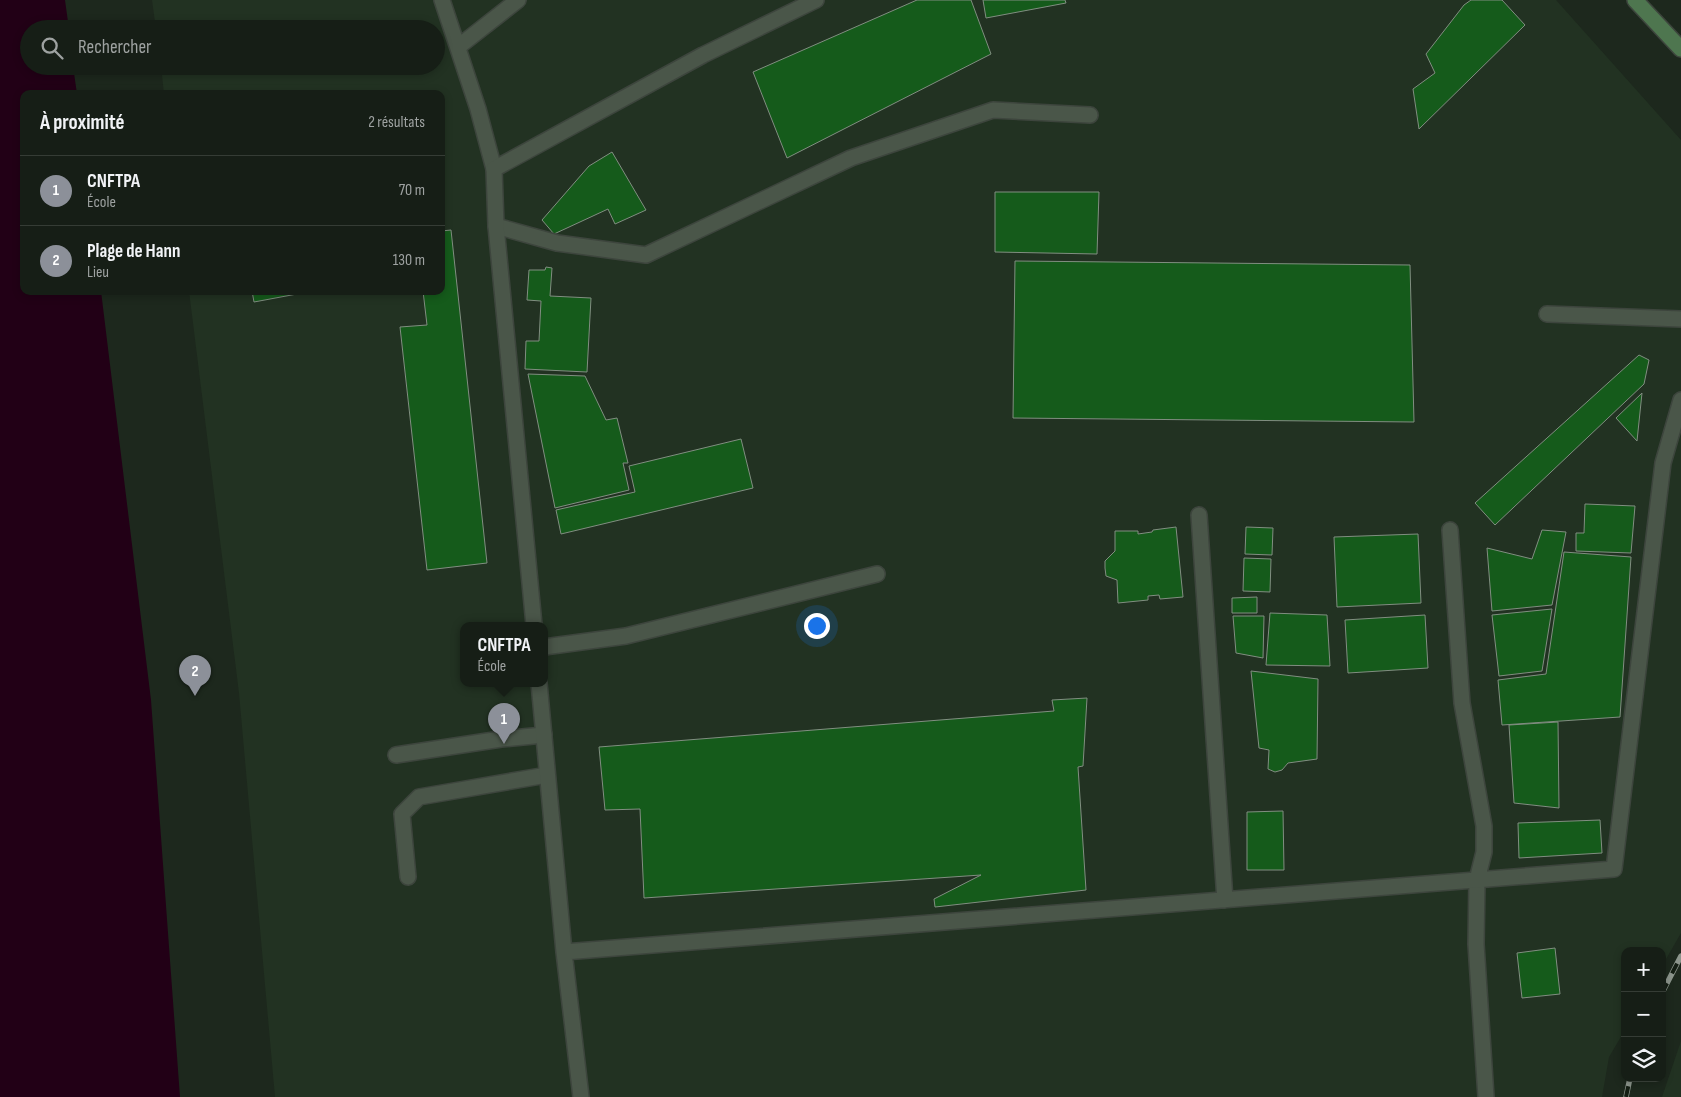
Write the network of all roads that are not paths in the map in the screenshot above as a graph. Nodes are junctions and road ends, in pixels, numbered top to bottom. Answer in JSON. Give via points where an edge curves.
{"nodes":[{"id":1,"x":442,"y":0,"type":"edge"},
{"id":2,"x":518,"y":0,"type":"edge"},
{"id":3,"x":816,"y":0,"type":"edge"},
{"id":4,"x":1636,"y":0,"type":"edge"},
{"id":5,"x":458,"y":47,"type":"junction"},
{"id":6,"x":1681,"y":49,"type":"edge"},
{"id":7,"x":1090,"y":115,"type":"dead end"},
{"id":8,"x":494,"y":169,"type":"junction"},
{"id":9,"x":496,"y":226,"type":"junction"},
{"id":10,"x":1547,"y":314,"type":"dead end"},
{"id":11,"x":1681,"y":319,"type":"edge"},
{"id":12,"x":1681,"y":400,"type":"edge"},
{"id":13,"x":1199,"y":515,"type":"dead end"},
{"id":14,"x":1450,"y":530,"type":"dead end"},
{"id":15,"x":877,"y":574,"type":"dead end"},
{"id":16,"x":534,"y":622,"type":"edge"},
{"id":17,"x":548,"y":646,"type":"edge"},
{"id":18,"x":539,"y":687,"type":"edge"},
{"id":19,"x":544,"y":735,"type":"junction"},
{"id":20,"x":396,"y":755,"type":"dead end"},
{"id":21,"x":547,"y":775,"type":"junction"},
{"id":22,"x":408,"y":877,"type":"dead end"},
{"id":23,"x":1477,"y":880,"type":"junction"},
{"id":24,"x":1225,"y":900,"type":"junction"},
{"id":25,"x":564,"y":952,"type":"junction"},
{"id":26,"x":581,"y":1097,"type":"edge"},
{"id":27,"x":1486,"y":1097,"type":"edge"}],
"edges":[{"from":1,"to":5,"type":"street"},
{"from":2,"to":5,"type":"street"},
{"from":3,"to":8,"type":"street","via":[[703,55]]},
{"from":4,"to":6,"type":"main road"},
{"from":5,"to":8,"type":"street"},
{"from":7,"to":9,"type":"street","via":[[993,110],[851,158],[646,255],[557,243]]},
{"from":8,"to":9,"type":"street"},
{"from":9,"to":16,"type":"street"},
{"from":10,"to":11,"type":"street"},
{"from":12,"to":23,"type":"street","via":[[1663,464],[1614,869]]},
{"from":13,"to":24,"type":"street"},
{"from":14,"to":23,"type":"street","via":[[1462,703],[1484,826],[1484,852]]},
{"from":15,"to":17,"type":"street","via":[[626,636]]},
{"from":18,"to":19,"type":"street"},
{"from":19,"to":20,"type":"street","via":[[501,738]]},
{"from":19,"to":21,"type":"street"},
{"from":21,"to":22,"type":"street","via":[[418,797],[402,814]]},
{"from":21,"to":25,"type":"street"},
{"from":23,"to":24,"type":"street"},
{"from":23,"to":27,"type":"street","via":[[1476,944]]},
{"from":24,"to":25,"type":"street"},
{"from":25,"to":26,"type":"street"}]}
